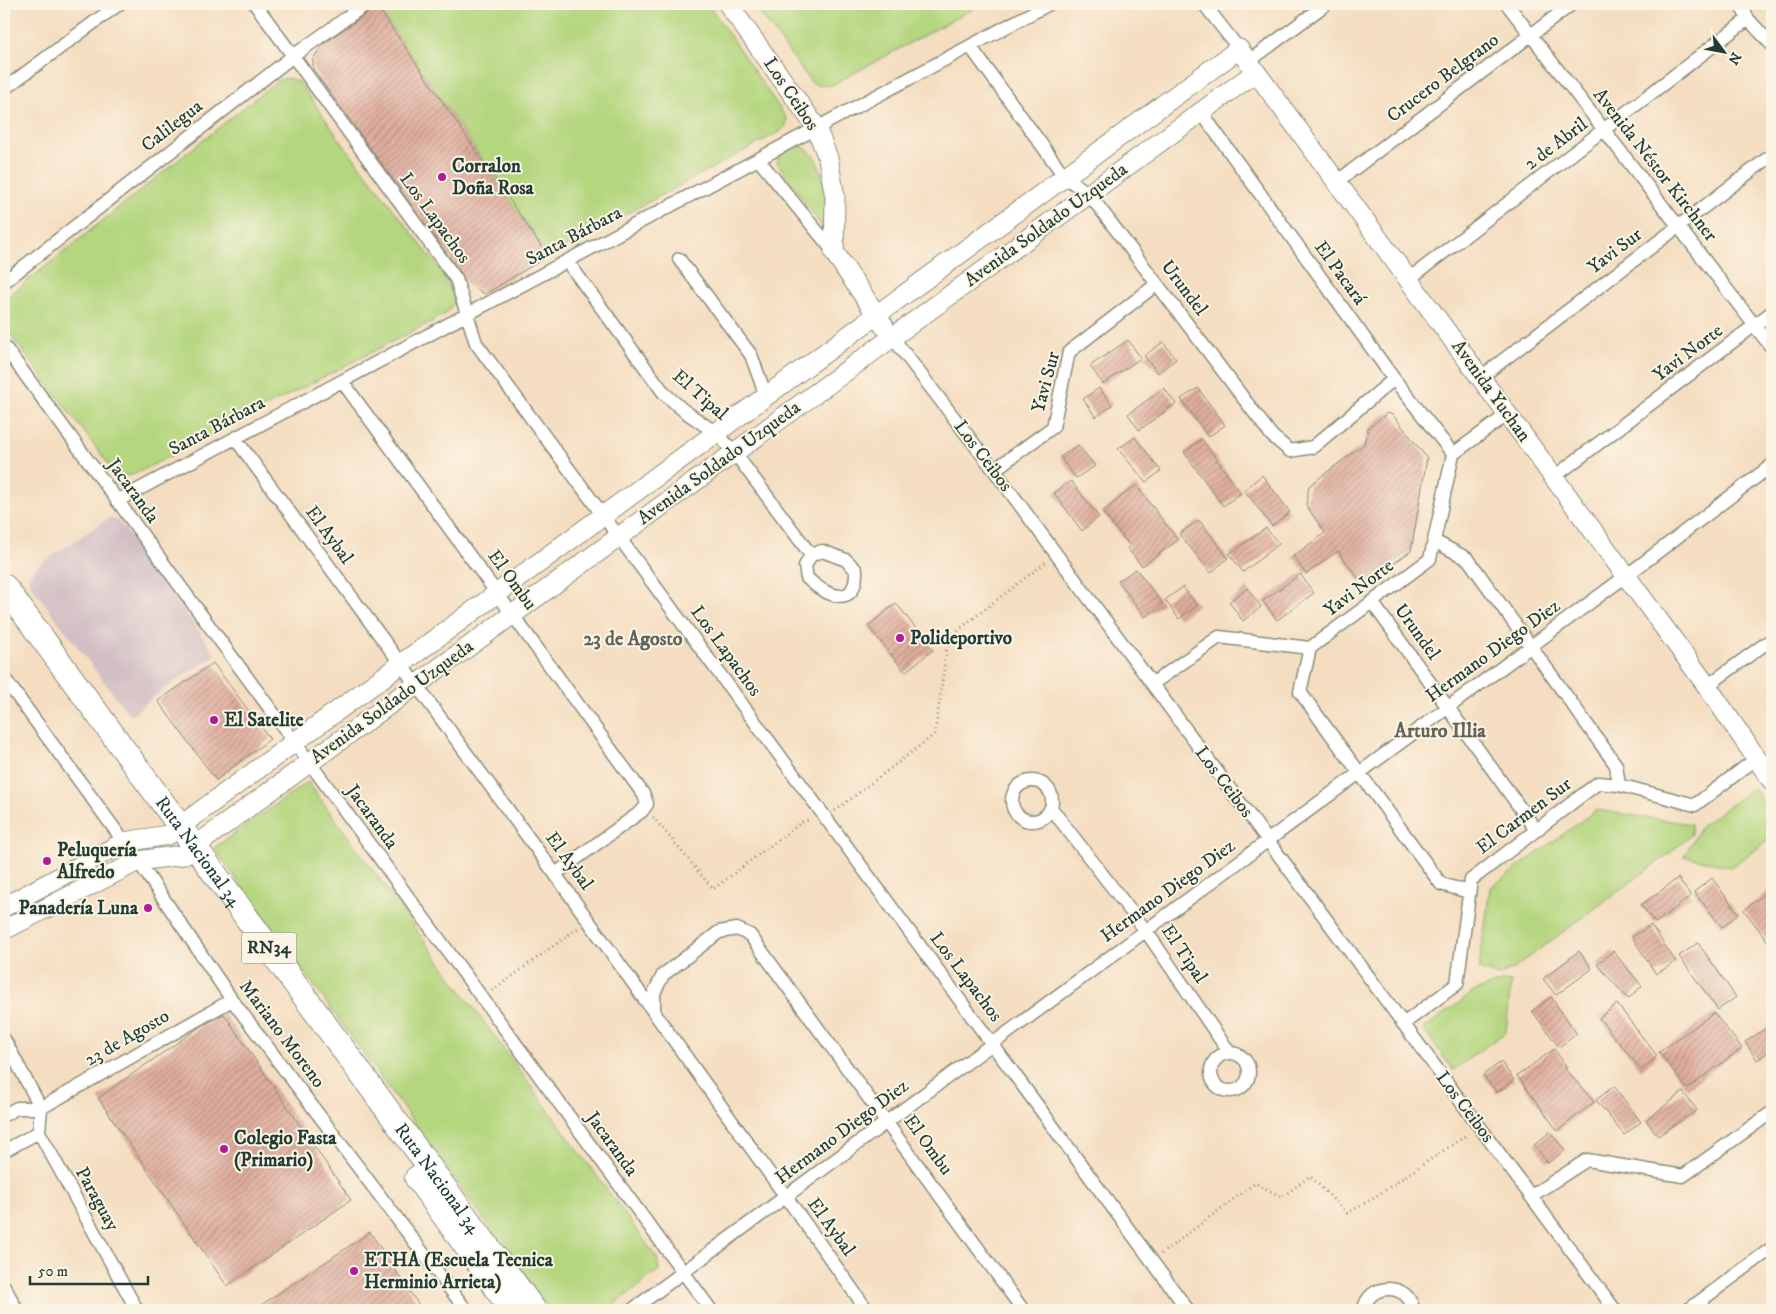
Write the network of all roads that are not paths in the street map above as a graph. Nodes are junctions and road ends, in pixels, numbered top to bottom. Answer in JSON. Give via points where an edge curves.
{"nodes":[{"id":1,"x":118,"y":4,"type":"edge"},
{"id":2,"x":255,"y":4,"type":"edge"},
{"id":3,"x":366,"y":4,"type":"edge"},
{"id":4,"x":728,"y":4,"type":"edge"},
{"id":5,"x":1049,"y":4,"type":"edge"},
{"id":6,"x":1204,"y":4,"type":"edge"},
{"id":7,"x":1326,"y":4,"type":"edge"},
{"id":8,"x":1507,"y":4,"type":"edge"},
{"id":9,"x":1572,"y":4,"type":"edge"},
{"id":10,"x":1740,"y":4,"type":"edge"},
{"id":11,"x":1748,"y":19,"type":"junction"},
{"id":12,"x":1531,"y":34,"type":"junction"},
{"id":13,"x":1772,"y":45,"type":"edge"},
{"id":14,"x":970,"y":46,"type":"junction"},
{"id":15,"x":293,"y":56,"type":"junction"},
{"id":16,"x":1248,"y":61,"type":"junction"},
{"id":17,"x":4,"y":89,"type":"edge"},
{"id":18,"x":1201,"y":112,"type":"junction"},
{"id":19,"x":816,"y":127,"type":"junction"},
{"id":20,"x":1605,"y":130,"type":"junction"},
{"id":21,"x":1772,"y":155,"type":"edge"},
{"id":22,"x":758,"y":159,"type":"junction"},
{"id":23,"x":1066,"y":177,"type":"junction"},
{"id":24,"x":1338,"y":181,"type":"junction"},
{"id":25,"x":1089,"y":194,"type":"junction"},
{"id":26,"x":1679,"y":227,"type":"junction"},
{"id":27,"x":834,"y":252,"type":"junction"},
{"id":28,"x":679,"y":259,"type":"dead end"},
{"id":29,"x":567,"y":261,"type":"junction"},
{"id":30,"x":1409,"y":279,"type":"junction"},
{"id":31,"x":4,"y":282,"type":"edge"},
{"id":32,"x":1157,"y":284,"type":"junction"},
{"id":33,"x":1772,"y":312,"type":"edge"},
{"id":34,"x":468,"y":315,"type":"junction"},
{"id":35,"x":876,"y":315,"type":"junction"},
{"id":36,"x":1755,"y":325,"type":"junction"},
{"id":37,"x":892,"y":337,"type":"junction"},
{"id":38,"x":4,"y":346,"type":"edge"},
{"id":39,"x":1772,"y":348,"type":"edge"},
{"id":40,"x":1481,"y":377,"type":"junction"},
{"id":41,"x":1394,"y":379,"type":"junction"},
{"id":42,"x":342,"y":381,"type":"junction"},
{"id":43,"x":766,"y":396,"type":"junction"},
{"id":44,"x":1508,"y":414,"type":"junction"},
{"id":45,"x":716,"y":433,"type":"junction"},
{"id":46,"x":235,"y":438,"type":"junction"},
{"id":47,"x":734,"y":452,"type":"junction"},
{"id":48,"x":1453,"y":454,"type":"junction"},
{"id":49,"x":1772,"y":465,"type":"edge"},
{"id":50,"x":994,"y":470,"type":"junction"},
{"id":51,"x":1554,"y":478,"type":"junction"},
{"id":52,"x":117,"y":501,"type":"junction"},
{"id":53,"x":603,"y":516,"type":"junction"},
{"id":54,"x":619,"y":537,"type":"junction"},
{"id":55,"x":1434,"y":541,"type":"junction"},
{"id":56,"x":811,"y":555,"type":"dead end"},
{"id":57,"x":1626,"y":576,"type":"junction"},
{"id":58,"x":4,"y":586,"type":"edge"},
{"id":59,"x":498,"y":593,"type":"junction"},
{"id":60,"x":1372,"y":602,"type":"junction"},
{"id":61,"x":4,"y":611,"type":"edge"},
{"id":62,"x":514,"y":614,"type":"junction"},
{"id":63,"x":1772,"y":639,"type":"edge"},
{"id":64,"x":1531,"y":646,"type":"junction"},
{"id":65,"x":1310,"y":648,"type":"junction"},
{"id":66,"x":400,"y":664,"type":"junction"},
{"id":67,"x":4,"y":678,"type":"edge"},
{"id":68,"x":1152,"y":684,"type":"junction"},
{"id":69,"x":416,"y":685,"type":"junction"},
{"id":70,"x":1707,"y":686,"type":"junction"},
{"id":71,"x":1448,"y":708,"type":"junction"},
{"id":72,"x":293,"y":743,"type":"junction"},
{"id":73,"x":1756,"y":759,"type":"junction"},
{"id":74,"x":309,"y":763,"type":"junction"},
{"id":75,"x":1359,"y":773,"type":"junction"},
{"id":76,"x":1772,"y":781,"type":"edge"},
{"id":77,"x":1619,"y":785,"type":"junction"},
{"id":78,"x":1051,"y":808,"type":"dead end"},
{"id":79,"x":174,"y":830,"type":"junction"},
{"id":80,"x":1536,"y":830,"type":"junction"},
{"id":81,"x":1268,"y":841,"type":"junction"},
{"id":82,"x":124,"y":842,"type":"junction"},
{"id":83,"x":188,"y":851,"type":"junction"},
{"id":84,"x":138,"y":861,"type":"junction"},
{"id":85,"x":555,"y":874,"type":"junction"},
{"id":86,"x":1469,"y":892,"type":"junction"},
{"id":87,"x":4,"y":907,"type":"edge"},
{"id":88,"x":4,"y":930,"type":"edge"},
{"id":89,"x":1146,"y":931,"type":"junction"},
{"id":90,"x":232,"y":1000,"type":"junction"},
{"id":91,"x":654,"y":1012,"type":"junction"},
{"id":92,"x":1403,"y":1024,"type":"junction"},
{"id":93,"x":4,"y":1039,"type":"edge"},
{"id":94,"x":992,"y":1044,"type":"junction"},
{"id":95,"x":1229,"y":1052,"type":"dead end"},
{"id":96,"x":41,"y":1108,"type":"junction"},
{"id":97,"x":1772,"y":1112,"type":"edge"},
{"id":98,"x":4,"y":1115,"type":"edge"},
{"id":99,"x":888,"y":1122,"type":"junction"},
{"id":100,"x":39,"y":1132,"type":"junction"},
{"id":101,"x":4,"y":1151,"type":"edge"},
{"id":102,"x":1531,"y":1196,"type":"junction"},
{"id":103,"x":786,"y":1198,"type":"junction"},
{"id":104,"x":1772,"y":1248,"type":"edge"},
{"id":105,"x":683,"y":1273,"type":"junction"},
{"id":106,"x":4,"y":1286,"type":"edge"},
{"id":107,"x":17,"y":1310,"type":"edge"},
{"id":108,"x":137,"y":1310,"type":"edge"},
{"id":109,"x":466,"y":1310,"type":"edge"},
{"id":110,"x":512,"y":1310,"type":"edge"},
{"id":111,"x":534,"y":1310,"type":"edge"},
{"id":112,"x":632,"y":1310,"type":"edge"},
{"id":113,"x":711,"y":1310,"type":"edge"},
{"id":114,"x":867,"y":1310,"type":"edge"},
{"id":115,"x":1023,"y":1310,"type":"edge"},
{"id":116,"x":1188,"y":1310,"type":"edge"},
{"id":117,"x":1364,"y":1310,"type":"edge"},
{"id":118,"x":1413,"y":1310,"type":"edge"},
{"id":119,"x":1615,"y":1310,"type":"edge"},
{"id":120,"x":1688,"y":1310,"type":"edge"}],
"edges":[{"from":1,"to":17,"type":"street"},
{"from":2,"to":15,"type":"street","name":"Los Lapachos"},
{"from":3,"to":15,"type":"street","name":"Calilegua"},
{"from":4,"to":19,"type":"street","name":"Los Ceibos"},
{"from":5,"to":14,"type":"street","name":"Santa Bárbara"},
{"from":6,"to":16,"type":"street","name":"Avenida Yuchan"},
{"from":7,"to":16,"type":"street","name":"Avenida Soldado Uzqueda"},
{"from":8,"to":12,"type":"street","name":"Avenida Néstor Kirchner"},
{"from":9,"to":12,"type":"street","name":"Crucero Belgrano"},
{"from":10,"to":11,"type":"street"},
{"from":11,"to":13,"type":"street"},
{"from":11,"to":20,"type":"street","name":"2 de Abril"},
{"from":12,"to":20,"type":"street","name":"Avenida Néstor Kirchner"},
{"from":12,"to":24,"type":"street","name":"Crucero Belgrano"},
{"from":14,"to":19,"type":"street","name":"Santa Bárbara"},
{"from":14,"to":23,"type":"street","name":"Urundel"},
{"from":15,"to":31,"type":"street","name":"Calilegua"},
{"from":15,"to":34,"type":"street","name":"Los Lapachos","via":[[456,279]]},
{"from":16,"to":18,"type":"street","name":"Avenida Soldado Uzqueda"},
{"from":16,"to":23,"type":"street","name":"Avenida Soldado Uzqueda"},
{"from":16,"to":24,"type":"street","name":"Avenida Yuchan"},
{"from":18,"to":25,"type":"street","name":"Avenida Soldado Uzqueda"},
{"from":18,"to":41,"type":"street","name":"El Pacará"},
{"from":19,"to":22,"type":"street","name":"Santa Bárbara"},
{"from":19,"to":27,"type":"street","name":"Los Ceibos","via":[[828,158],[835,196]]},
{"from":20,"to":26,"type":"street","name":"Avenida Néstor Kirchner"},
{"from":20,"to":30,"type":"street","name":"2 de Abril"},
{"from":21,"to":26,"type":"street","name":"Yavi Sur"},
{"from":22,"to":27,"type":"street","name":"Los Ceibos"},
{"from":22,"to":29,"type":"street","name":"Santa Bárbara"},
{"from":23,"to":25,"type":"street","name":"Urundel"},
{"from":23,"to":35,"type":"street","name":"Avenida Soldado Uzqueda"},
{"from":24,"to":30,"type":"street","name":"Avenida Yuchan"},
{"from":25,"to":32,"type":"street","name":"Urundel"},
{"from":25,"to":37,"type":"street","name":"Avenida Soldado Uzqueda"},
{"from":26,"to":36,"type":"street","name":"Avenida Néstor Kirchner"},
{"from":26,"to":40,"type":"street","name":"Yavi Sur"},
{"from":27,"to":35,"type":"street","name":"Los Ceibos"},
{"from":28,"to":43,"type":"street","via":[[751,355]]},
{"from":29,"to":34,"type":"street","name":"Santa Bárbara"},
{"from":29,"to":45,"type":"street","name":"El Tipal","via":[[664,393]]},
{"from":30,"to":40,"type":"street","name":"Avenida Yuchan"},
{"from":32,"to":41,"type":"street","name":"Urundel","via":[[1272,436],[1290,451],[1313,447]]},
{"from":32,"to":50,"type":"street","name":"Yavi Sur","via":[[1069,352],[1053,427]]},
{"from":33,"to":36,"type":"street","name":"Yavi Norte"},
{"from":34,"to":42,"type":"street","name":"Santa Bárbara"},
{"from":34,"to":53,"type":"street","name":"Los Lapachos","via":[[476,343]]},
{"from":35,"to":37,"type":"street","name":"Los Ceibos"},
{"from":35,"to":43,"type":"street","name":"Avenida Soldado Uzqueda"},
{"from":36,"to":39,"type":"street","name":"Avenida Néstor Kirchner"},
{"from":36,"to":51,"type":"street","name":"Yavi Norte"},
{"from":37,"to":47,"type":"street","name":"Avenida Soldado Uzqueda"},
{"from":37,"to":50,"type":"street","name":"Los Ceibos"},
{"from":38,"to":52,"type":"street","name":"Jacaranda"},
{"from":40,"to":44,"type":"street","name":"Avenida Yuchan"},
{"from":41,"to":48,"type":"street","name":"El Pacará"},
{"from":42,"to":46,"type":"street","name":"Santa Bárbara"},
{"from":42,"to":59,"type":"street","name":"El Ombu"},
{"from":43,"to":45,"type":"street","name":"Avenida Soldado Uzqueda"},
{"from":44,"to":48,"type":"street"},
{"from":44,"to":51,"type":"street","name":"Avenida Yuchan"},
{"from":45,"to":47,"type":"street","name":"El Tipal"},
{"from":45,"to":53,"type":"street","name":"Avenida Soldado Uzqueda"},
{"from":46,"to":52,"type":"street","name":"Santa Bárbara"},
{"from":46,"to":66,"type":"street","name":"El Aybal"},
{"from":47,"to":54,"type":"street","name":"Avenida Soldado Uzqueda"},
{"from":47,"to":56,"type":"street","name":"El Tipal"},
{"from":48,"to":55,"type":"street","name":"Yavi Norte"},
{"from":49,"to":57,"type":"street","name":"Hermano Diego Diez"},
{"from":50,"to":68,"type":"street","name":"Los Ceibos"},
{"from":51,"to":57,"type":"street","name":"Avenida Yuchan"},
{"from":52,"to":72,"type":"street","name":"Jacaranda"},
{"from":53,"to":54,"type":"street","name":"Los Lapachos"},
{"from":53,"to":59,"type":"street","name":"Avenida Soldado Uzqueda"},
{"from":54,"to":62,"type":"street","name":"Avenida Soldado Uzqueda"},
{"from":54,"to":94,"type":"street","name":"Los Lapachos"},
{"from":55,"to":60,"type":"street","name":"Yavi Norte","via":[[1430,559]]},
{"from":55,"to":64,"type":"street","via":[[1468,559]]},
{"from":57,"to":64,"type":"street","name":"Hermano Diego Diez"},
{"from":57,"to":70,"type":"street","name":"Avenida Yuchan"},
{"from":58,"to":79,"type":"highway","name":"Ruta Nacional 34","number":"RN34"},
{"from":59,"to":62,"type":"street","name":"El Ombu"},
{"from":59,"to":66,"type":"street","name":"Avenida Soldado Uzqueda"},
{"from":60,"to":65,"type":"street","name":"Yavi Norte"},
{"from":60,"to":71,"type":"street","name":"Urundel"},
{"from":61,"to":79,"type":"highway","name":"Ruta Nacional 34","number":"RN34"},
{"from":62,"to":69,"type":"street","name":"Avenida Soldado Uzqueda"},
{"from":62,"to":85,"type":"street","name":"El Ombu","via":[[644,795],[646,805]]},
{"from":63,"to":70,"type":"street"},
{"from":64,"to":71,"type":"street","name":"Hermano Diego Diez"},
{"from":64,"to":77,"type":"street","via":[[1616,765]]},
{"from":65,"to":68,"type":"street","via":[[1218,637]]},
{"from":65,"to":75,"type":"street","via":[[1300,692]]},
{"from":66,"to":69,"type":"street","name":"El Aybal"},
{"from":66,"to":72,"type":"street","name":"Avenida Soldado Uzqueda"},
{"from":67,"to":82,"type":"street","name":"Mariano Moreno"},
{"from":68,"to":81,"type":"street","name":"Los Ceibos"},
{"from":69,"to":74,"type":"street","name":"Avenida Soldado Uzqueda"},
{"from":69,"to":85,"type":"street","name":"El Aybal"},
{"from":70,"to":73,"type":"street","name":"Avenida Yuchan"},
{"from":71,"to":75,"type":"street","name":"Hermano Diego Diez"},
{"from":71,"to":80,"type":"street","name":"Urundel"},
{"from":72,"to":74,"type":"street","name":"Jacaranda"},
{"from":72,"to":79,"type":"street","name":"Avenida Soldado Uzqueda"},
{"from":73,"to":76,"type":"street","name":"Avenida Yuchan"},
{"from":73,"to":77,"type":"street","name":"El Carmen Sur","via":[[1695,804]]},
{"from":74,"to":83,"type":"street","name":"Avenida Soldado Uzqueda"},
{"from":74,"to":105,"type":"street","name":"Jacaranda"},
{"from":75,"to":81,"type":"street","name":"Hermano Diego Diez"},
{"from":75,"to":86,"type":"street","via":[[1441,884]]},
{"from":77,"to":80,"type":"street","name":"El Carmen Sur","via":[[1598,783]]},
{"from":78,"to":89,"type":"street","name":"El Tipal"},
{"from":79,"to":82,"type":"street"},
{"from":79,"to":83,"type":"highway","name":"Ruta Nacional 34","number":"RN34"},
{"from":80,"to":86,"type":"street","name":"El Carmen Sur","via":[[1471,880]]},
{"from":81,"to":89,"type":"street","name":"Hermano Diego Diez"},
{"from":81,"to":92,"type":"street","name":"Los Ceibos"},
{"from":82,"to":84,"type":"street","name":"Mariano Moreno"},
{"from":82,"to":87,"type":"street"},
{"from":83,"to":84,"type":"street"},
{"from":83,"to":110,"type":"highway","name":"Ruta Nacional 34","number":"RN34"},
{"from":83,"to":111,"type":"highway","name":"Ruta Nacional 34","number":"RN34"},
{"from":84,"to":88,"type":"street"},
{"from":84,"to":90,"type":"street","name":"Mariano Moreno"},
{"from":85,"to":91,"type":"street","name":"El Aybal"},
{"from":86,"to":92,"type":"street","name":"El Carmen Sur","via":[[1457,984]]},
{"from":89,"to":94,"type":"street","name":"Hermano Diego Diez"},
{"from":89,"to":95,"type":"street","name":"El Tipal"},
{"from":90,"to":96,"type":"street","name":"23 de Agosto"},
{"from":90,"to":109,"type":"street","name":"Mariano Moreno"},
{"from":91,"to":99,"type":"street","name":"El Ombu","via":[[654,992],[663,975],[720,932],[737,929],[750,935]]},
{"from":91,"to":103,"type":"street","name":"El Aybal"},
{"from":92,"to":102,"type":"street","name":"Los Ceibos"},
{"from":93,"to":96,"type":"street"},
{"from":94,"to":99,"type":"street","name":"Hermano Diego Diez"},
{"from":94,"to":116,"type":"street","name":"Los Lapachos"},
{"from":96,"to":98,"type":"street","name":"23 de Agosto","via":[[17,1108]]},
{"from":96,"to":100,"type":"street"},
{"from":97,"to":102,"type":"street","via":[[1683,1176],[1587,1160]]},
{"from":99,"to":103,"type":"street","name":"Hermano Diego Diez"},
{"from":99,"to":115,"type":"street","name":"El Ombu"},
{"from":100,"to":101,"type":"street"},
{"from":100,"to":108,"type":"street","name":"Paraguay"},
{"from":102,"to":119,"type":"street","name":"Los Ceibos"},
{"from":103,"to":105,"type":"street","name":"Hermano Diego Diez"},
{"from":103,"to":114,"type":"street","name":"El Aybal"},
{"from":104,"to":120,"type":"street"},
{"from":105,"to":112,"type":"street","name":"Hermano Diego Diez"},
{"from":105,"to":113,"type":"street","name":"Jacaranda"},
{"from":106,"to":107,"type":"street"},
{"from":117,"to":118,"type":"street","via":[[1373,1293],[1388,1288],[1403,1293]]}]}
